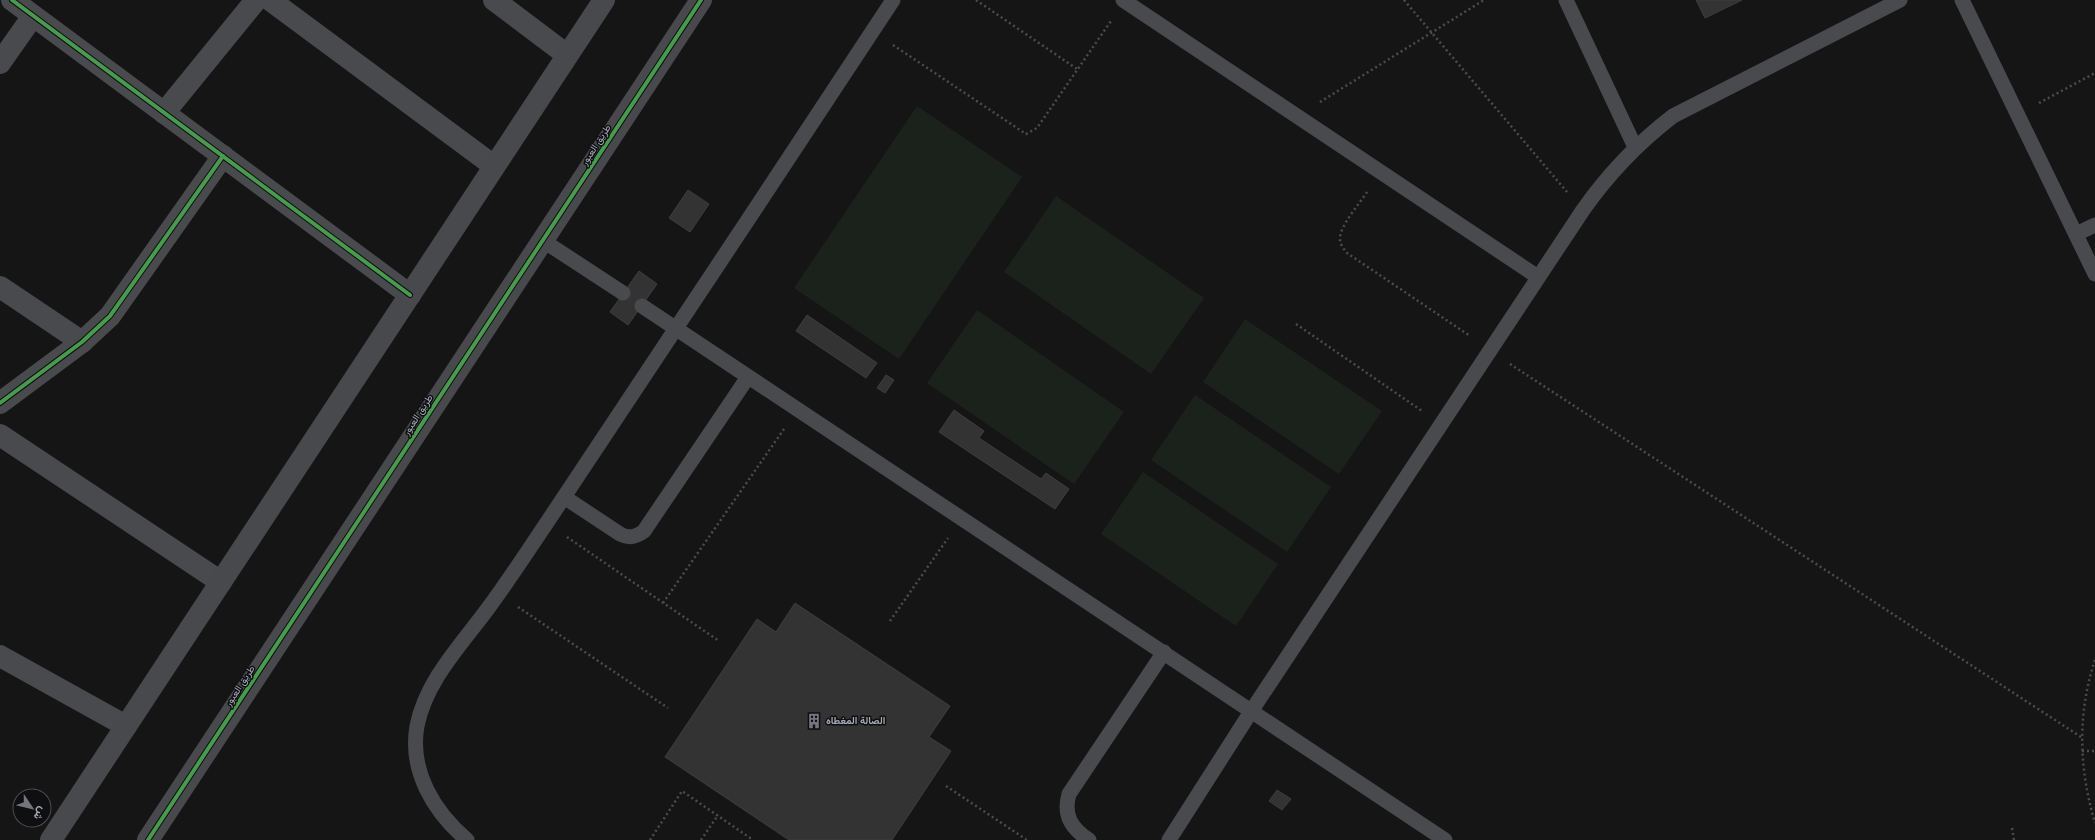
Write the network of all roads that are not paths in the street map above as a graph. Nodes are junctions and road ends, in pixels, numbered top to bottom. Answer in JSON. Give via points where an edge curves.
{"nodes":[{"id":1,"x":12,"y":0,"type":"edge"},
{"id":2,"x":256,"y":0,"type":"edge"},
{"id":3,"x":270,"y":0,"type":"edge"},
{"id":4,"x":494,"y":0,"type":"edge"},
{"id":5,"x":604,"y":0,"type":"edge"},
{"id":6,"x":701,"y":0,"type":"edge"},
{"id":7,"x":893,"y":0,"type":"edge"},
{"id":8,"x":1566,"y":0,"type":"edge"},
{"id":9,"x":1900,"y":0,"type":"edge"},
{"id":10,"x":1962,"y":0,"type":"edge"},
{"id":11,"x":1123,"y":1,"type":"edge"},
{"id":12,"x":33,"y":16,"type":"junction"},
{"id":13,"x":567,"y":55,"type":"junction"},
{"id":14,"x":0,"y":63,"type":"edge"},
{"id":15,"x":164,"y":112,"type":"junction"},
{"id":16,"x":1635,"y":148,"type":"junction"},
{"id":17,"x":223,"y":156,"type":"junction"},
{"id":18,"x":494,"y":166,"type":"junction"},
{"id":19,"x":2095,"y":225,"type":"edge"},
{"id":20,"x":2076,"y":234,"type":"junction"},
{"id":21,"x":542,"y":240,"type":"junction"},
{"id":22,"x":2095,"y":274,"type":"edge"},
{"id":23,"x":1538,"y":277,"type":"junction"},
{"id":24,"x":0,"y":287,"type":"edge"},
{"id":25,"x":623,"y":293,"type":"dead end"},
{"id":26,"x":410,"y":294,"type":"junction"},
{"id":27,"x":642,"y":306,"type":"dead end"},
{"id":28,"x":677,"y":329,"type":"junction"},
{"id":29,"x":82,"y":342,"type":"junction"},
{"id":30,"x":748,"y":377,"type":"junction"},
{"id":31,"x":0,"y":403,"type":"edge"},
{"id":32,"x":0,"y":435,"type":"edge"},
{"id":33,"x":564,"y":497,"type":"junction"},
{"id":34,"x":221,"y":582,"type":"junction"},
{"id":35,"x":1164,"y":652,"type":"junction"},
{"id":36,"x":0,"y":656,"type":"edge"},
{"id":37,"x":1252,"y":710,"type":"junction"},
{"id":38,"x":126,"y":726,"type":"junction"},
{"id":39,"x":51,"y":840,"type":"edge"},
{"id":40,"x":148,"y":840,"type":"edge"},
{"id":41,"x":467,"y":840,"type":"edge"},
{"id":42,"x":1089,"y":840,"type":"edge"},
{"id":43,"x":1169,"y":840,"type":"edge"},
{"id":44,"x":1445,"y":840,"type":"edge"}],
"edges":[{"from":1,"to":12,"type":"street"},
{"from":2,"to":15,"type":"street"},
{"from":3,"to":18,"type":"street"},
{"from":4,"to":13,"type":"street"},
{"from":5,"to":13,"type":"street"},
{"from":6,"to":21,"type":"street","name":"طريق العبور"},
{"from":7,"to":28,"type":"lane"},
{"from":8,"to":16,"type":"lane"},
{"from":9,"to":16,"type":"lane","via":[[1673,116]]},
{"from":10,"to":20,"type":"lane"},
{"from":11,"to":23,"type":"lane"},
{"from":12,"to":14,"type":"street"},
{"from":12,"to":15,"type":"street"},
{"from":13,"to":18,"type":"street"},
{"from":15,"to":17,"type":"street"},
{"from":16,"to":23,"type":"lane","via":[[1607,176]]},
{"from":17,"to":26,"type":"street"},
{"from":17,"to":29,"type":"street","via":[[110,316]]},
{"from":18,"to":26,"type":"street"},
{"from":19,"to":20,"type":"lane"},
{"from":20,"to":22,"type":"lane"},
{"from":21,"to":25,"type":"lane"},
{"from":21,"to":40,"type":"street","name":"طريق العبور"},
{"from":23,"to":37,"type":"lane"},
{"from":24,"to":29,"type":"street"},
{"from":26,"to":34,"type":"street"},
{"from":27,"to":28,"type":"lane"},
{"from":28,"to":30,"type":"lane"},
{"from":28,"to":33,"type":"lane"},
{"from":29,"to":31,"type":"street"},
{"from":30,"to":33,"type":"lane","via":[[644,531],[638,535],[626,537],[620,534]]},
{"from":30,"to":35,"type":"lane"},
{"from":32,"to":34,"type":"street"},
{"from":33,"to":41,"type":"lane","via":[[498,594],[433,682],[423,704],[417,728],[417,768],[438,810]]},
{"from":34,"to":38,"type":"street"},
{"from":35,"to":37,"type":"lane"},
{"from":35,"to":42,"type":"lane","via":[[1069,794],[1066,804],[1067,816],[1072,827]]},
{"from":36,"to":38,"type":"street"},
{"from":37,"to":43,"type":"lane"},
{"from":37,"to":44,"type":"lane"},
{"from":38,"to":39,"type":"street"}]}
